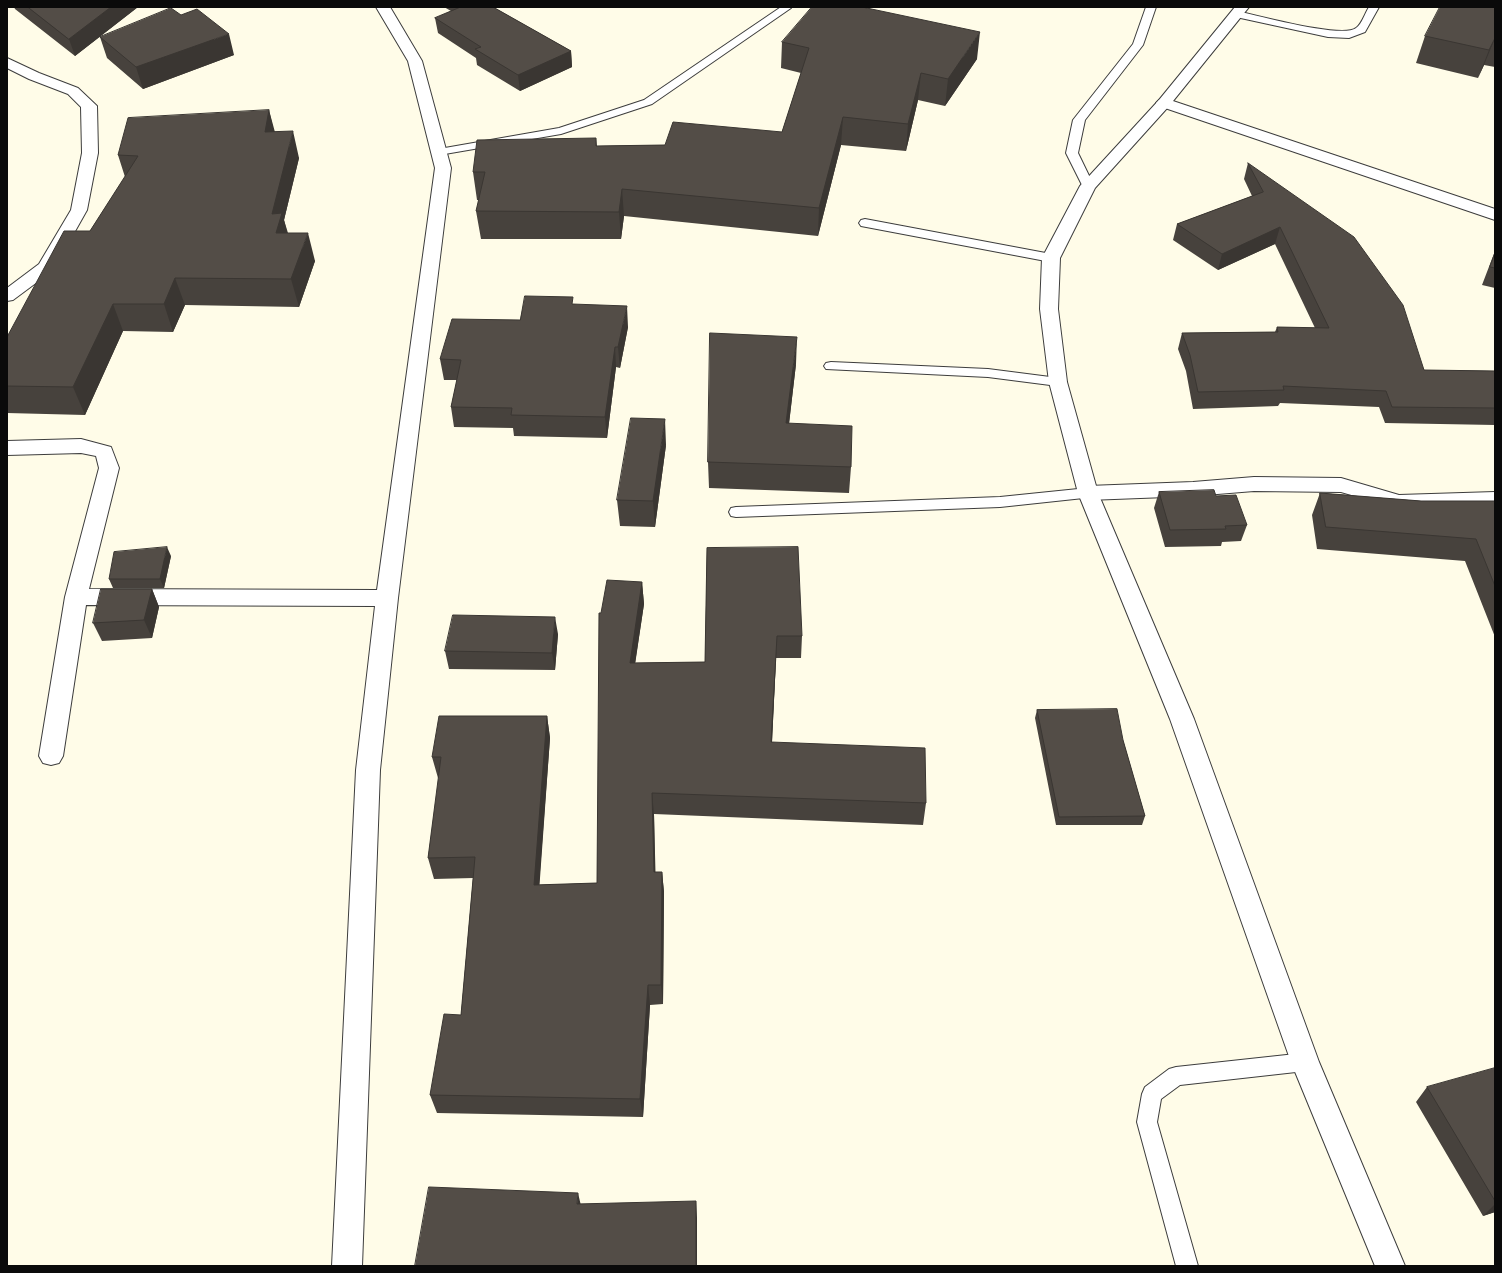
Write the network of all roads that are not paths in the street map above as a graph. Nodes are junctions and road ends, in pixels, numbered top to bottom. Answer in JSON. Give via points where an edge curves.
{"nodes":[{"id":1,"x":383,"y":7,"type":"edge"},
{"id":2,"x":1151,"y":7,"type":"edge"},
{"id":3,"x":1374,"y":7,"type":"edge"},
{"id":4,"x":786,"y":8,"type":"dead end"},
{"id":5,"x":1239,"y":11,"type":"edge"},
{"id":6,"x":7,"y":62,"type":"edge"},
{"id":7,"x":1164,"y":103,"type":"junction"},
{"id":8,"x":439,"y":152,"type":"junction"},
{"id":9,"x":1088,"y":186,"type":"junction"},
{"id":10,"x":1495,"y":215,"type":"edge"},
{"id":11,"x":865,"y":223,"type":"dead end"},
{"id":12,"x":1051,"y":258,"type":"junction"},
{"id":13,"x":7,"y":296,"type":"edge"},
{"id":14,"x":831,"y":366,"type":"dead end"},
{"id":15,"x":1058,"y":382,"type":"junction"},
{"id":16,"x":7,"y":448,"type":"edge"},
{"id":17,"x":1088,"y":493,"type":"junction"},
{"id":18,"x":1495,"y":499,"type":"edge"},
{"id":19,"x":736,"y":512,"type":"dead end"},
{"id":20,"x":76,"y":597,"type":"junction"},
{"id":21,"x":388,"y":598,"type":"junction"},
{"id":22,"x":52,"y":756,"type":"dead end"},
{"id":23,"x":1305,"y":1062,"type":"junction"},
{"id":24,"x":347,"y":1266,"type":"edge"},
{"id":25,"x":1187,"y":1266,"type":"edge"},
{"id":26,"x":1390,"y":1266,"type":"edge"}],
"edges":[{"from":1,"to":8,"type":"street","via":[[415,61]]},
{"from":2,"to":9,"type":"lane","via":[[1138,46],[1079,120],[1072,153]]},
{"from":3,"to":5,"type":"lane","via":[[1361,30],[1349,35],[1328,34]]},
{"from":4,"to":8,"type":"lane","via":[[648,102],[561,131]]},
{"from":5,"to":7,"type":"street"},
{"from":6,"to":13,"type":"street","via":[[73,92],[89,106],[90,153],[79,210],[46,267]]},
{"from":7,"to":9,"type":"street"},
{"from":7,"to":10,"type":"street"},
{"from":8,"to":21,"type":"street","via":[[443,168]]},
{"from":9,"to":12,"type":"street"},
{"from":11,"to":12,"type":"lane"},
{"from":12,"to":15,"type":"street","via":[[1049,309]]},
{"from":14,"to":15,"type":"lane","via":[[988,373]]},
{"from":15,"to":17,"type":"street"},
{"from":16,"to":20,"type":"street","via":[[80,446],[104,452],[109,468]]},
{"from":17,"to":18,"type":"street","via":[[1262,484],[1340,485],[1399,502]]},
{"from":17,"to":19,"type":"lane","via":[[1000,502]]},
{"from":17,"to":23,"type":"street","via":[[1182,719]]},
{"from":20,"to":21,"type":"street"},
{"from":20,"to":22,"type":"street"},
{"from":21,"to":24,"type":"street","via":[[368,770]]},
{"from":23,"to":25,"type":"lane","via":[[1176,1076],[1152,1094],[1146,1122]]},
{"from":23,"to":26,"type":"street"}]}
